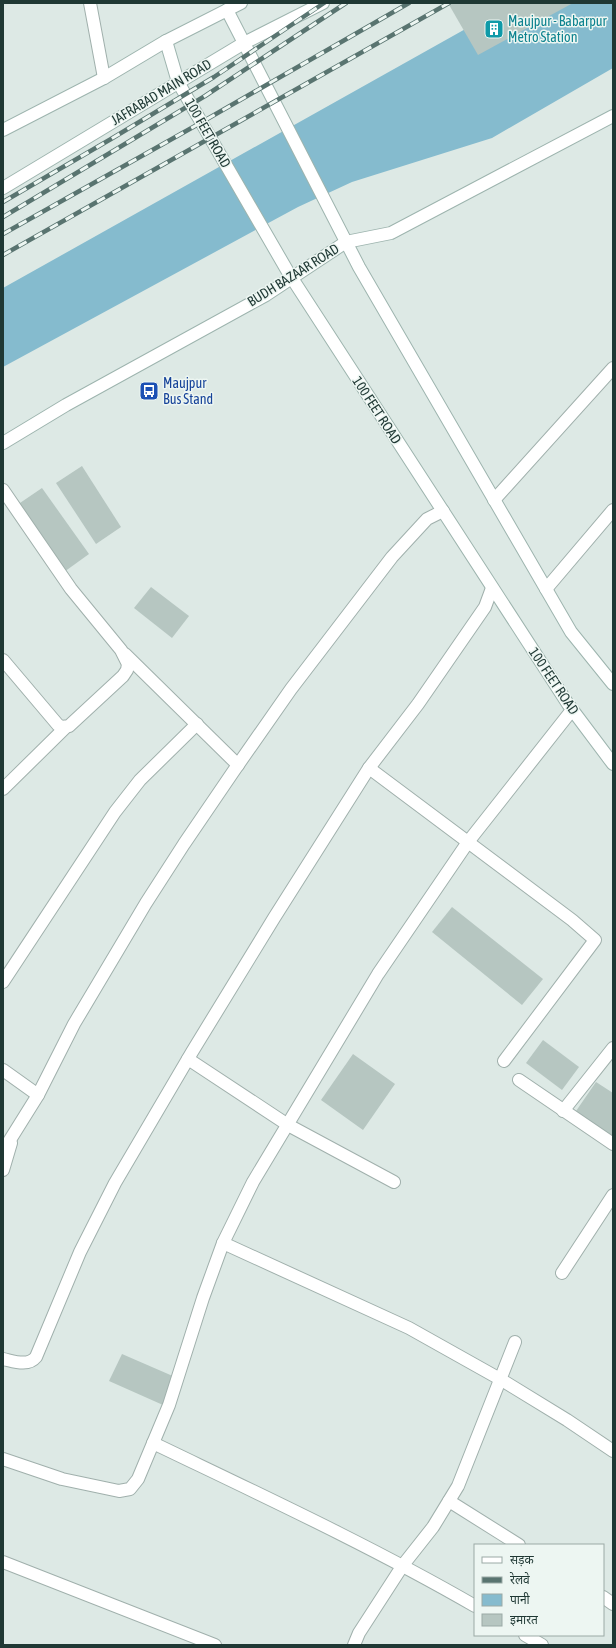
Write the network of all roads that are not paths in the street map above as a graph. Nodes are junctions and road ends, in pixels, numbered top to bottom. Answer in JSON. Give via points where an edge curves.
{"nodes":[{"id":1,"x":90,"y":3,"type":"edge"},
{"id":2,"x":241,"y":3,"type":"edge"},
{"id":3,"x":323,"y":3,"type":"edge"},
{"id":4,"x":227,"y":10,"type":"junction"},
{"id":5,"x":166,"y":41,"type":"junction"},
{"id":6,"x":244,"y":43,"type":"junction"},
{"id":7,"x":104,"y":78,"type":"junction"},
{"id":8,"x":178,"y":82,"type":"junction"},
{"id":9,"x":613,"y":116,"type":"edge"},
{"id":10,"x":3,"y":130,"type":"edge"},
{"id":11,"x":3,"y":188,"type":"edge"},
{"id":12,"x":346,"y":242,"type":"junction"},
{"id":13,"x":292,"y":277,"type":"junction"},
{"id":14,"x":613,"y":368,"type":"edge"},
{"id":15,"x":3,"y":443,"type":"edge"},
{"id":16,"x":3,"y":490,"type":"edge"},
{"id":17,"x":494,"y":500,"type":"junction"},
{"id":18,"x":613,"y":510,"type":"edge"},
{"id":19,"x":442,"y":511,"type":"junction"},
{"id":20,"x":492,"y":588,"type":"junction"},
{"id":21,"x":546,"y":589,"type":"junction"},
{"id":22,"x":121,"y":650,"type":"junction"},
{"id":23,"x":3,"y":660,"type":"edge"},
{"id":24,"x":613,"y":684,"type":"edge"},
{"id":25,"x":572,"y":710,"type":"junction"},
{"id":26,"x":196,"y":724,"type":"junction"},
{"id":27,"x":66,"y":727,"type":"junction"},
{"id":28,"x":613,"y":764,"type":"edge"},
{"id":29,"x":238,"y":765,"type":"junction"},
{"id":30,"x":369,"y":768,"type":"junction"},
{"id":31,"x":3,"y":788,"type":"edge"},
{"id":32,"x":468,"y":842,"type":"junction"},
{"id":33,"x":3,"y":982,"type":"edge"},
{"id":34,"x":613,"y":1048,"type":"edge"},
{"id":35,"x":188,"y":1059,"type":"junction"},
{"id":36,"x":504,"y":1061,"type":"dead end"},
{"id":37,"x":3,"y":1070,"type":"edge"},
{"id":38,"x":519,"y":1080,"type":"dead end"},
{"id":39,"x":38,"y":1095,"type":"junction"},
{"id":40,"x":563,"y":1111,"type":"junction"},
{"id":41,"x":288,"y":1125,"type":"junction"},
{"id":42,"x":12,"y":1138,"type":"junction"},
{"id":43,"x":613,"y":1144,"type":"edge"},
{"id":44,"x":3,"y":1151,"type":"edge"},
{"id":45,"x":3,"y":1170,"type":"edge"},
{"id":46,"x":394,"y":1182,"type":"dead end"},
{"id":47,"x":613,"y":1195,"type":"edge"},
{"id":48,"x":223,"y":1243,"type":"junction"},
{"id":49,"x":562,"y":1273,"type":"dead end"},
{"id":50,"x":515,"y":1342,"type":"dead end"},
{"id":51,"x":3,"y":1359,"type":"edge"},
{"id":52,"x":500,"y":1379,"type":"junction"},
{"id":53,"x":153,"y":1443,"type":"junction"},
{"id":54,"x":613,"y":1451,"type":"edge"},
{"id":55,"x":3,"y":1459,"type":"edge"},
{"id":56,"x":448,"y":1501,"type":"junction"},
{"id":57,"x":517,"y":1544,"type":"edge"},
{"id":58,"x":3,"y":1562,"type":"edge"},
{"id":59,"x":402,"y":1566,"type":"junction"},
{"id":60,"x":604,"y":1599,"type":"edge"},
{"id":61,"x":613,"y":1604,"type":"edge"},
{"id":62,"x":474,"y":1605,"type":"edge"},
{"id":63,"x":527,"y":1636,"type":"edge"},
{"id":64,"x":215,"y":1645,"type":"edge"},
{"id":65,"x":354,"y":1645,"type":"edge"},
{"id":66,"x":542,"y":1645,"type":"edge"}],
"edges":[{"from":1,"to":7,"type":"street"},
{"from":2,"to":4,"type":"street"},
{"from":3,"to":6,"type":"street","name":"JAFRABAD MAIN ROAD"},
{"from":4,"to":5,"type":"street"},
{"from":4,"to":6,"type":"street"},
{"from":5,"to":7,"type":"street"},
{"from":5,"to":8,"type":"street","name":"100 FEET ROAD"},
{"from":6,"to":8,"type":"street","name":"JAFRABAD MAIN ROAD"},
{"from":6,"to":12,"type":"street"},
{"from":7,"to":10,"type":"street"},
{"from":8,"to":11,"type":"street","name":"JAFRABAD MAIN ROAD"},
{"from":8,"to":13,"type":"street","name":"100 FEET ROAD"},
{"from":9,"to":12,"type":"street","name":"BUDH BAZAAR ROAD","via":[[391,233]]},
{"from":12,"to":13,"type":"street","name":"BUDH BAZAAR ROAD"},
{"from":12,"to":17,"type":"street"},
{"from":13,"to":15,"type":"street","name":"BUDH BAZAAR ROAD","via":[[266,295],[66,405]]},
{"from":13,"to":19,"type":"street","name":"100 FEET ROAD"},
{"from":14,"to":17,"type":"street"},
{"from":16,"to":22,"type":"street","via":[[71,589]]},
{"from":17,"to":21,"type":"street"},
{"from":18,"to":21,"type":"street"},
{"from":19,"to":20,"type":"street","name":"100 FEET ROAD"},
{"from":19,"to":29,"type":"street","via":[[427,519],[392,557],[291,689]]},
{"from":20,"to":25,"type":"street","name":"100 FEET ROAD"},
{"from":20,"to":30,"type":"street","via":[[485,607],[418,704]]},
{"from":21,"to":24,"type":"street","via":[[571,632]]},
{"from":22,"to":26,"type":"street"},
{"from":22,"to":27,"type":"street","via":[[127,660],[127,670],[123,676]]},
{"from":23,"to":27,"type":"street","via":[[58,725]]},
{"from":25,"to":28,"type":"street","name":"100 FEET ROAD"},
{"from":25,"to":32,"type":"street"},
{"from":26,"to":29,"type":"street"},
{"from":26,"to":33,"type":"street","via":[[140,780],[115,812]]},
{"from":27,"to":31,"type":"street"},
{"from":29,"to":39,"type":"street","via":[[146,904],[78,1018]]},
{"from":30,"to":32,"type":"street"},
{"from":30,"to":35,"type":"street"},
{"from":32,"to":36,"type":"street","via":[[595,940]]},
{"from":32,"to":41,"type":"street","via":[[378,974]]},
{"from":34,"to":40,"type":"street"},
{"from":35,"to":41,"type":"street"},
{"from":35,"to":51,"type":"street","via":[[115,1183],[80,1252],[36,1357],[26,1363]]},
{"from":37,"to":39,"type":"street"},
{"from":38,"to":40,"type":"street"},
{"from":39,"to":42,"type":"street"},
{"from":40,"to":43,"type":"street"},
{"from":41,"to":46,"type":"street"},
{"from":41,"to":48,"type":"street","via":[[253,1182]]},
{"from":42,"to":44,"type":"street"},
{"from":42,"to":45,"type":"street"},
{"from":47,"to":49,"type":"street"},
{"from":48,"to":52,"type":"street","via":[[409,1328]]},
{"from":48,"to":53,"type":"street","via":[[169,1405]]},
{"from":50,"to":52,"type":"street"},
{"from":52,"to":54,"type":"street"},
{"from":52,"to":56,"type":"street","via":[[458,1486]]},
{"from":53,"to":55,"type":"street","via":[[138,1479],[130,1489],[119,1491],[62,1479]]},
{"from":53,"to":59,"type":"street","via":[[284,1505]]},
{"from":56,"to":57,"type":"street"},
{"from":56,"to":59,"type":"street","via":[[433,1527]]},
{"from":58,"to":64,"type":"street"},
{"from":59,"to":62,"type":"street"},
{"from":59,"to":65,"type":"street"},
{"from":60,"to":61,"type":"street"},
{"from":63,"to":66,"type":"street"}]}
